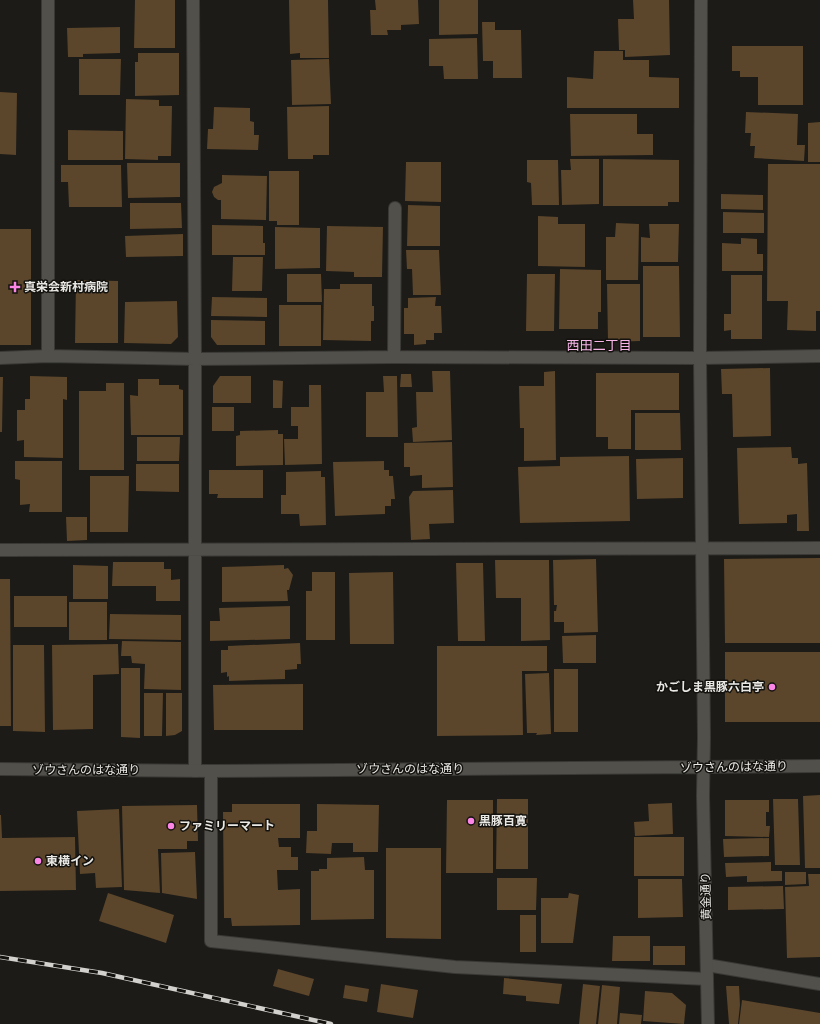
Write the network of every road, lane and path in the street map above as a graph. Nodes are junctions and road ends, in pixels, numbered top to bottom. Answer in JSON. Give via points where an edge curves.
{"nodes":[{"id":1,"x":48,"y":0,"type":"edge"},
{"id":2,"x":192,"y":0,"type":"edge"},
{"id":3,"x":700,"y":0,"type":"edge"},
{"id":4,"x":395,"y":208,"type":"dead end"},
{"id":5,"x":48,"y":356,"type":"junction"},
{"id":6,"x":820,"y":356,"type":"edge"},
{"id":7,"x":394,"y":357,"type":"junction"},
{"id":8,"x":0,"y":358,"type":"edge"},
{"id":9,"x":700,"y":358,"type":"junction"},
{"id":10,"x":195,"y":359,"type":"junction"},
{"id":11,"x":702,"y":548,"type":"junction"},
{"id":12,"x":820,"y":548,"type":"edge"},
{"id":13,"x":195,"y":549,"type":"junction"},
{"id":14,"x":0,"y":550,"type":"edge"},
{"id":15,"x":820,"y":766,"type":"edge"},
{"id":16,"x":704,"y":767,"type":"junction"},
{"id":17,"x":0,"y":769,"type":"edge"},
{"id":18,"x":211,"y":770,"type":"junction"},
{"id":19,"x":195,"y":771,"type":"junction"},
{"id":20,"x":707,"y":965,"type":"junction"},
{"id":21,"x":708,"y":979,"type":"junction"},
{"id":22,"x":820,"y":984,"type":"edge"},
{"id":23,"x":708,"y":1024,"type":"edge"}],
"edges":[{"from":1,"to":5,"type":"street"},
{"from":2,"to":10,"type":"street"},
{"from":3,"to":9,"type":"street","name":"黄金通り"},
{"from":4,"to":7,"type":"street"},
{"from":5,"to":8,"type":"street"},
{"from":5,"to":10,"type":"street"},
{"from":6,"to":9,"type":"street"},
{"from":7,"to":9,"type":"street"},
{"from":7,"to":10,"type":"street"},
{"from":9,"to":11,"type":"street","name":"黄金通り"},
{"from":10,"to":13,"type":"street"},
{"from":11,"to":12,"type":"street"},
{"from":11,"to":13,"type":"street"},
{"from":11,"to":16,"type":"street","name":"黄金通り"},
{"from":13,"to":14,"type":"street"},
{"from":13,"to":19,"type":"street"},
{"from":15,"to":16,"type":"street","name":"ゾウさんのはな通り"},
{"from":16,"to":18,"type":"street","name":"ゾウさんのはな通り"},
{"from":16,"to":20,"type":"street","name":"黄金通り"},
{"from":17,"to":19,"type":"street","name":"ゾウさんのはな通り"},
{"from":18,"to":19,"type":"street","name":"ゾウさんのはな通り"},
{"from":18,"to":21,"type":"street","via":[[211,941],[455,967]]},
{"from":20,"to":21,"type":"street","name":"黄金通り"},
{"from":20,"to":22,"type":"street"},
{"from":21,"to":23,"type":"street","name":"黄金通り"}]}
